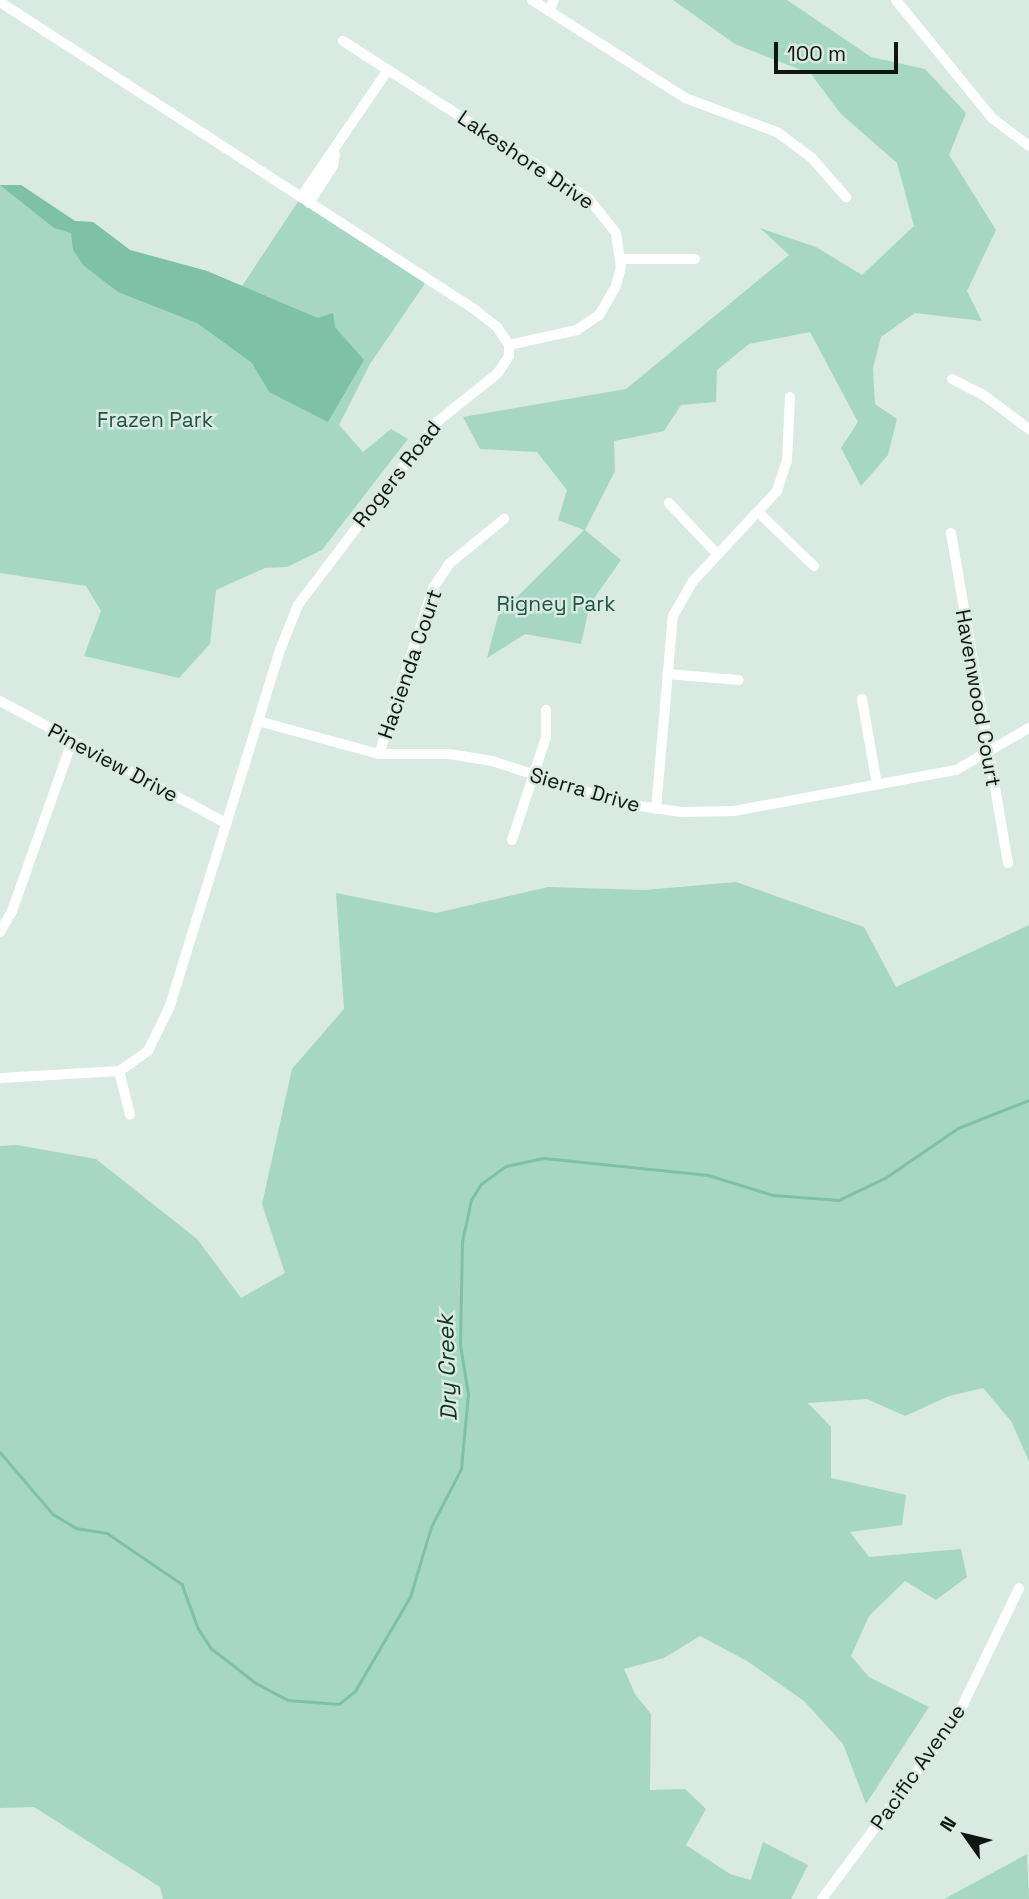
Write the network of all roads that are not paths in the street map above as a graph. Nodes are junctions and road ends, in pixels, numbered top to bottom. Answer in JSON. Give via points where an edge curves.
{"nodes":[{"id":1,"x":532,"y":0,"type":"edge"},
{"id":2,"x":554,"y":0,"type":"edge"},
{"id":3,"x":896,"y":0,"type":"edge"},
{"id":4,"x":0,"y":2,"type":"edge"},
{"id":5,"x":549,"y":11,"type":"junction"},
{"id":6,"x":343,"y":41,"type":"dead end"},
{"id":7,"x":388,"y":70,"type":"junction"},
{"id":8,"x":1029,"y":146,"type":"edge"},
{"id":9,"x":846,"y":197,"type":"dead end"},
{"id":10,"x":305,"y":200,"type":"junction"},
{"id":11,"x":621,"y":259,"type":"junction"},
{"id":12,"x":695,"y":259,"type":"dead end"},
{"id":13,"x":509,"y":345,"type":"junction"},
{"id":14,"x":952,"y":379,"type":"dead end"},
{"id":15,"x":790,"y":397,"type":"dead end"},
{"id":16,"x":1029,"y":429,"type":"edge"},
{"id":17,"x":669,"y":503,"type":"dead end"},
{"id":18,"x":760,"y":514,"type":"junction"},
{"id":19,"x":505,"y":519,"type":"dead end"},
{"id":20,"x":951,"y":533,"type":"dead end"},
{"id":21,"x":718,"y":555,"type":"junction"},
{"id":22,"x":814,"y":566,"type":"dead end"},
{"id":23,"x":667,"y":674,"type":"junction"},
{"id":24,"x":738,"y":680,"type":"dead end"},
{"id":25,"x":862,"y":699,"type":"dead end"},
{"id":26,"x":0,"y":701,"type":"edge"},
{"id":27,"x":546,"y":710,"type":"dead end"},
{"id":28,"x":258,"y":721,"type":"junction"},
{"id":29,"x":1029,"y":729,"type":"edge"},
{"id":30,"x":72,"y":742,"type":"junction"},
{"id":31,"x":379,"y":754,"type":"junction"},
{"id":32,"x":987,"y":754,"type":"junction"},
{"id":33,"x":534,"y":775,"type":"junction"},
{"id":34,"x":877,"y":785,"type":"junction"},
{"id":35,"x":656,"y":809,"type":"junction"},
{"id":36,"x":226,"y":823,"type":"junction"},
{"id":37,"x":512,"y":840,"type":"dead end"},
{"id":38,"x":1007,"y":863,"type":"dead end"},
{"id":39,"x":0,"y":932,"type":"edge"},
{"id":40,"x":119,"y":1071,"type":"junction"},
{"id":41,"x":0,"y":1078,"type":"edge"},
{"id":42,"x":130,"y":1115,"type":"dead end"},
{"id":43,"x":1019,"y":1588,"type":"dead end"},
{"id":44,"x":822,"y":1899,"type":"edge"}],
"edges":[{"from":1,"to":5,"type":"street"},
{"from":2,"to":5,"type":"street"},
{"from":3,"to":8,"type":"street","via":[[992,118]]},
{"from":4,"to":10,"type":"street"},
{"from":5,"to":9,"type":"street","via":[[685,98],[777,132],[812,158]]},
{"from":6,"to":7,"type":"street","name":"Lakeshore Drive"},
{"from":7,"to":10,"type":"street"},
{"from":7,"to":11,"type":"street","name":"Lakeshore Drive","via":[[595,204],[617,233]]},
{"from":10,"to":13,"type":"street","via":[[474,309],[497,327]]},
{"from":11,"to":12,"type":"street"},
{"from":11,"to":13,"type":"street","via":[[616,286],[591,321],[560,335]]},
{"from":13,"to":28,"type":"street","name":"Rogers Road","via":[[509,356],[498,373],[438,421],[311,586],[290,621]]},
{"from":14,"to":16,"type":"street"},
{"from":15,"to":18,"type":"street","via":[[787,461],[776,491]]},
{"from":17,"to":21,"type":"street"},
{"from":18,"to":21,"type":"street"},
{"from":18,"to":22,"type":"street"},
{"from":19,"to":31,"type":"street","name":"Hacienda Court","via":[[450,563],[433,588]]},
{"from":20,"to":32,"type":"street","name":"Havenwood Court"},
{"from":21,"to":23,"type":"street","via":[[693,581],[673,616]]},
{"from":23,"to":24,"type":"street"},
{"from":23,"to":35,"type":"street"},
{"from":25,"to":34,"type":"street"},
{"from":26,"to":30,"type":"street","name":"Pineview Drive"},
{"from":27,"to":33,"type":"street","via":[[546,737]]},
{"from":28,"to":31,"type":"street","name":"Sierra Drive"},
{"from":28,"to":36,"type":"street","name":"Rogers Road"},
{"from":29,"to":32,"type":"street","name":"Sierra Drive"},
{"from":30,"to":36,"type":"street","name":"Pineview Drive"},
{"from":30,"to":39,"type":"street","via":[[12,911]]},
{"from":31,"to":33,"type":"street","name":"Sierra Drive","via":[[465,755]]},
{"from":32,"to":34,"type":"street","name":"Sierra Drive","via":[[956,770]]},
{"from":32,"to":38,"type":"street","name":"Havenwood Court"},
{"from":33,"to":35,"type":"street","name":"Sierra Drive"},
{"from":33,"to":37,"type":"street"},
{"from":34,"to":35,"type":"street","name":"Sierra Drive","via":[[734,811]]},
{"from":36,"to":40,"type":"street","name":"Rogers Road","via":[[162,1027],[142,1058]]},
{"from":40,"to":41,"type":"street"},
{"from":40,"to":42,"type":"street"},
{"from":43,"to":44,"type":"street","name":"Pacific Avenue","via":[[957,1717]]}]}
